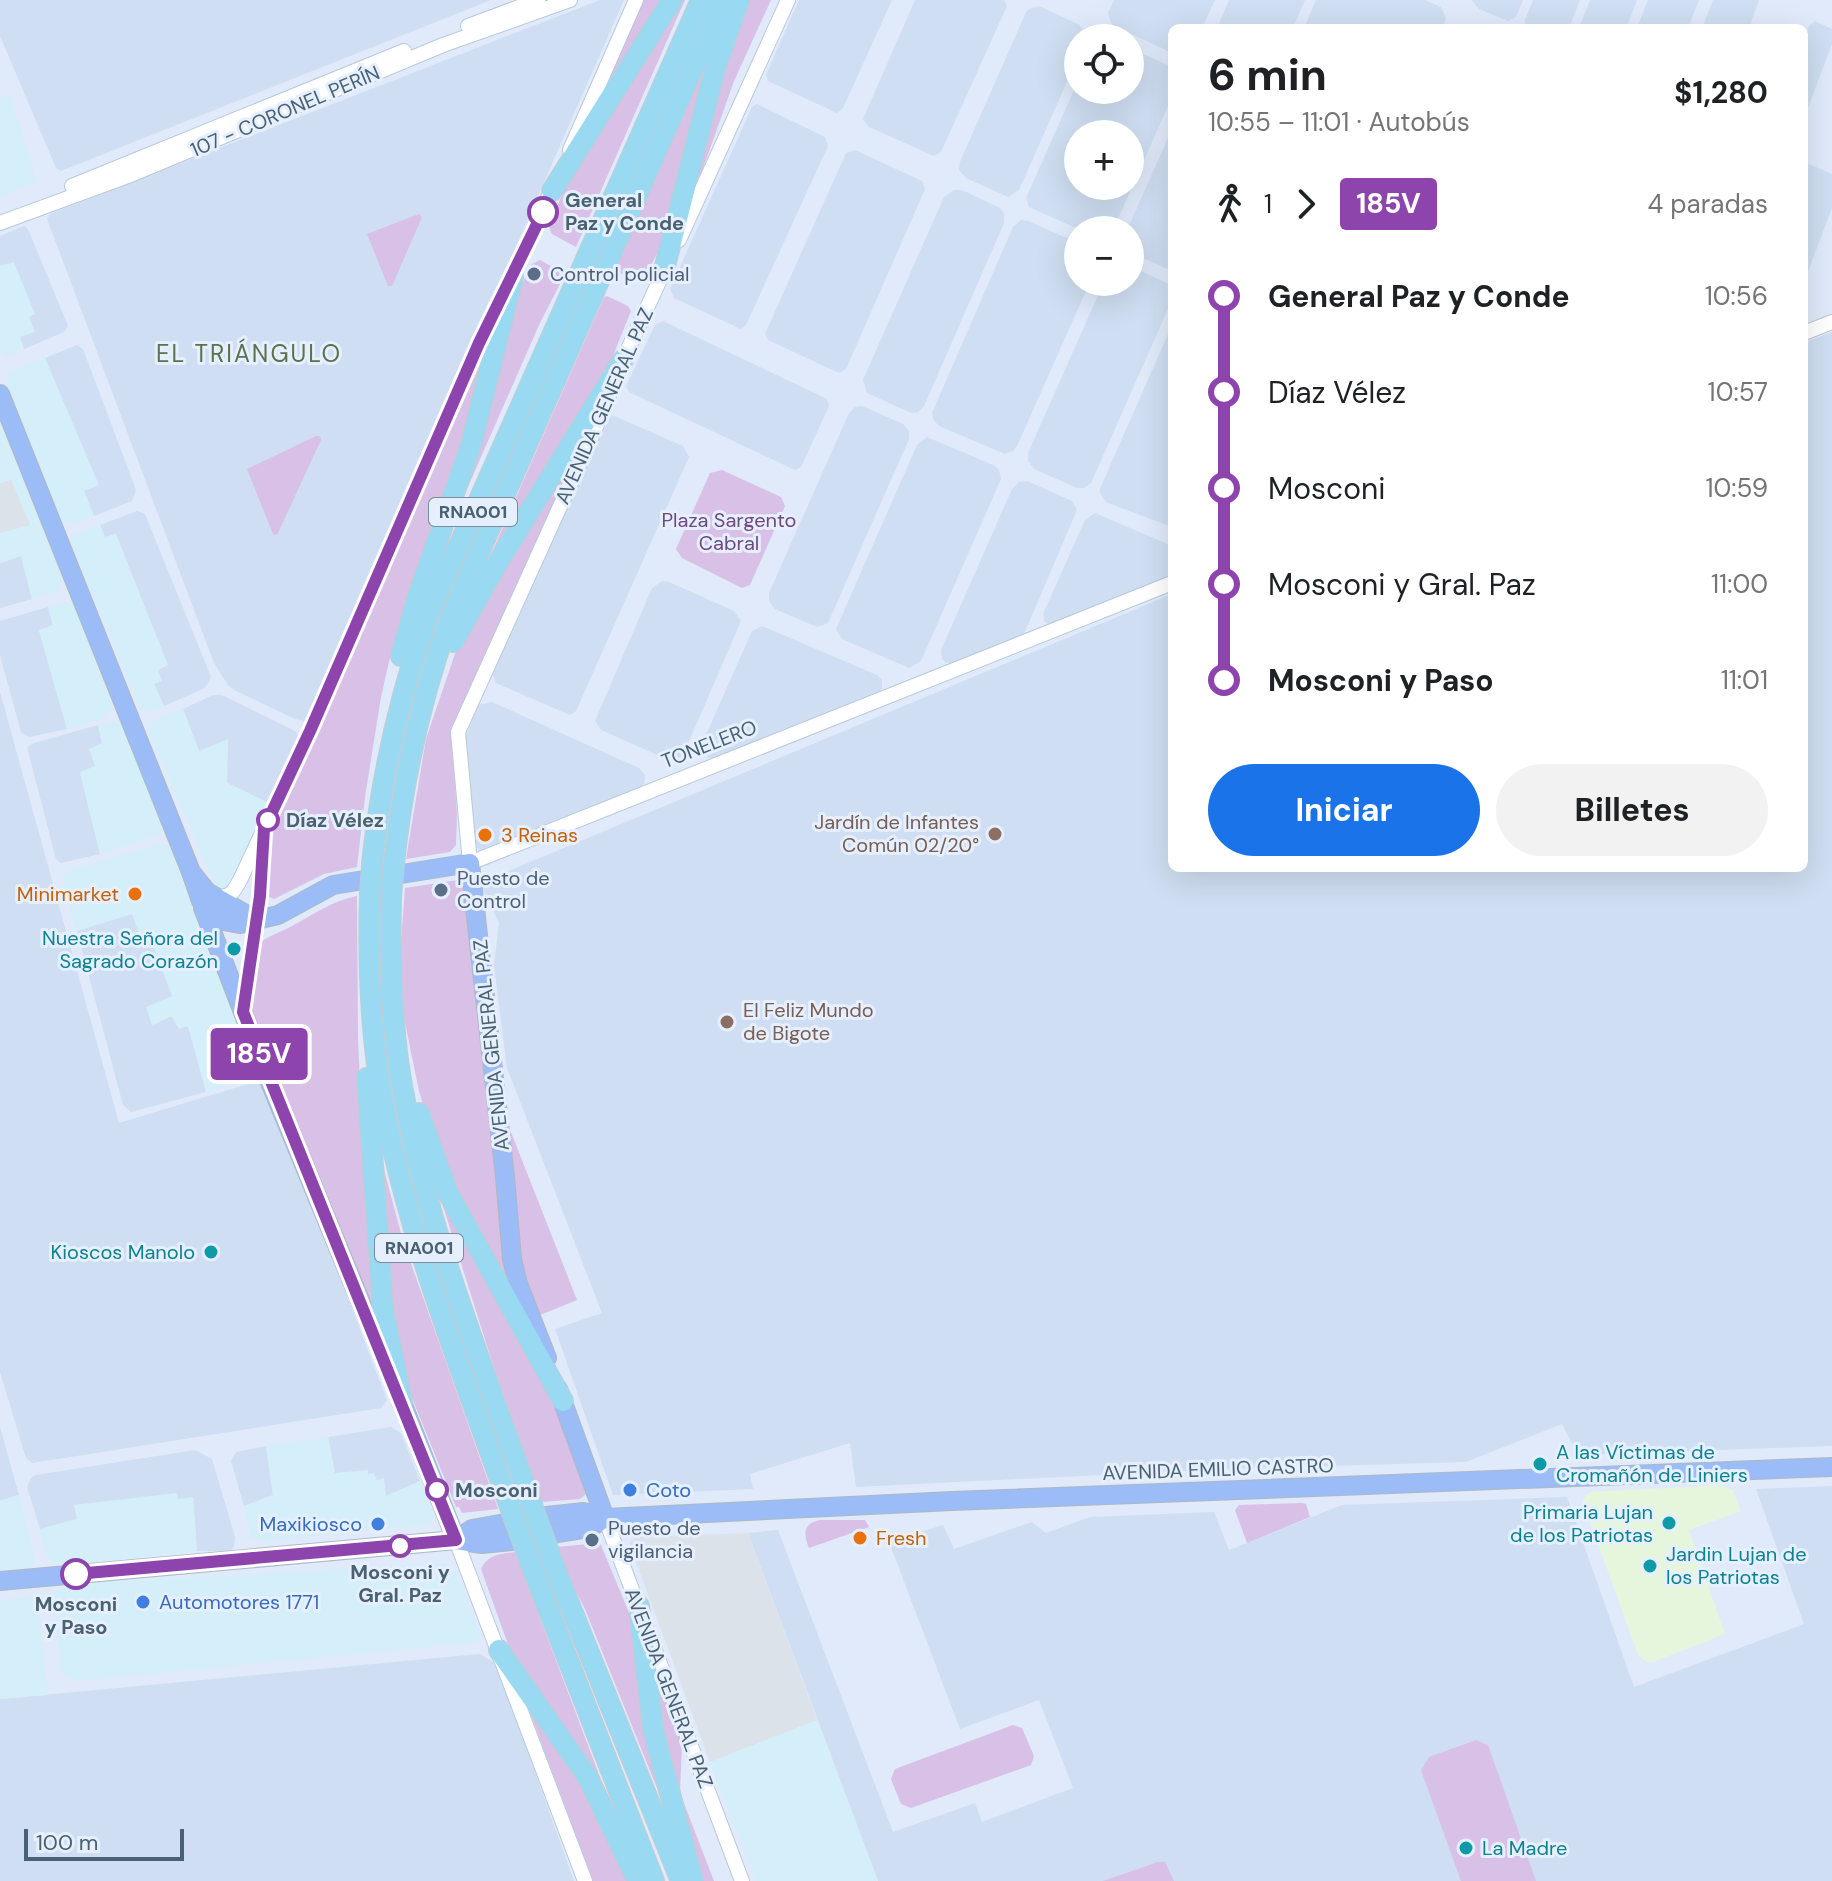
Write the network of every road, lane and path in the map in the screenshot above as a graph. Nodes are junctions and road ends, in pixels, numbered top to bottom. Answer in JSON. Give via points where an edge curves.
{"nodes":[{"id":1,"x":538,"y":0,"type":"edge"},
{"id":2,"x":570,"y":0,"type":"edge"},
{"id":3,"x":636,"y":0,"type":"edge"},
{"id":4,"x":672,"y":0,"type":"edge"},
{"id":5,"x":701,"y":0,"type":"edge"},
{"id":6,"x":723,"y":0,"type":"edge"},
{"id":7,"x":739,"y":0,"type":"edge"},
{"id":8,"x":788,"y":0,"type":"edge"},
{"id":9,"x":552,"y":191,"type":"junction"},
{"id":10,"x":0,"y":213,"type":"edge"},
{"id":11,"x":0,"y":223,"type":"edge"},
{"id":12,"x":664,"y":270,"type":"junction"},
{"id":13,"x":513,"y":277,"type":"joint"},
{"id":14,"x":1832,"y":322,"type":"edge"},
{"id":15,"x":1808,"y":331,"type":"edge"},
{"id":16,"x":487,"y":348,"type":"junction"},
{"id":17,"x":623,"y":360,"type":"junction"},
{"id":18,"x":0,"y":394,"type":"edge"},
{"id":19,"x":1168,"y":585,"type":"edge"},
{"id":20,"x":389,"y":748,"type":"junction"},
{"id":21,"x":409,"y":753,"type":"junction"},
{"id":22,"x":264,"y":829,"type":"junction"},
{"id":23,"x":470,"y":863,"type":"junction"},
{"id":24,"x":206,"y":898,"type":"junction"},
{"id":25,"x":256,"y":920,"type":"junction"},
{"id":26,"x":370,"y":1002,"type":"junction"},
{"id":27,"x":243,"y":1012,"type":"junction"},
{"id":28,"x":395,"y":1033,"type":"junction"},
{"id":29,"x":563,"y":1401,"type":"junction"},
{"id":30,"x":402,"y":1402,"type":"junction"},
{"id":31,"x":1832,"y":1467,"type":"edge"},
{"id":32,"x":605,"y":1518,"type":"junction"},
{"id":33,"x":550,"y":1525,"type":"dead end"},
{"id":34,"x":508,"y":1532,"type":"dead end"},
{"id":35,"x":456,"y":1540,"type":"junction"},
{"id":36,"x":0,"y":1581,"type":"edge"},
{"id":37,"x":639,"y":1606,"type":"junction"},
{"id":38,"x":499,"y":1650,"type":"junction"},
{"id":39,"x":585,"y":1881,"type":"edge"},
{"id":40,"x":638,"y":1881,"type":"edge"},
{"id":41,"x":654,"y":1881,"type":"edge"},
{"id":42,"x":681,"y":1881,"type":"edge"},
{"id":43,"x":693,"y":1881,"type":"edge"},
{"id":44,"x":742,"y":1881,"type":"edge"}],
"edges":[{"from":1,"to":10,"type":"street","name":"107 - CORONEL PERÍN"},
{"from":2,"to":11,"type":"street","name":"107 - CORONEL PERÍN","via":[[443,45],[128,176]]},
{"from":3,"to":9,"type":"street"},
{"from":4,"to":9,"type":"highway"},
{"from":5,"to":20,"type":"highway","number":"RNA001","via":[[428,615]]},
{"from":6,"to":21,"type":"highway","number":"RNA001","via":[[448,623]]},
{"from":7,"to":12,"type":"highway","via":[[715,69]]},
{"from":8,"to":12,"type":"street","name":"AVENIDA GENERAL PAZ"},
{"from":9,"to":13,"type":"street"},
{"from":12,"to":17,"type":"street","name":"AVENIDA GENERAL PAZ"},
{"from":13,"to":16,"type":"highway"},
{"from":14,"to":15,"type":"street"},
{"from":16,"to":20,"type":"highway","via":[[459,487],[403,645]]},
{"from":16,"to":22,"type":"street"},
{"from":17,"to":21,"type":"highway","via":[[459,629]]},
{"from":17,"to":23,"type":"street","name":"AVENIDA GENERAL PAZ","via":[[458,732]]},
{"from":18,"to":24,"type":"main road","via":[[191,872]]},
{"from":19,"to":23,"type":"street","name":"TONELERO"},
{"from":20,"to":26,"type":"highway","number":"RNA001","bridge":true,"via":[[372,864]]},
{"from":21,"to":28,"type":"highway","number":"RNA001","bridge":true,"via":[[391,897]]},
{"from":22,"to":24,"type":"street","via":[[235,890],[226,897]]},
{"from":22,"to":25,"type":"street"},
{"from":23,"to":25,"type":"main road","name":"TONELERO","via":[[333,885],[278,915]]},
{"from":23,"to":29,"type":"main road","name":"AVENIDA GENERAL PAZ","via":[[512,1259]]},
{"from":24,"to":25,"type":"main road"},
{"from":24,"to":27,"type":"main road"},
{"from":25,"to":27,"type":"street"},
{"from":26,"to":30,"type":"highway","via":[[367,1078],[383,1309]]},
{"from":26,"to":41,"type":"highway","number":"RNA001","bridge":true,"via":[[382,1099],[421,1256],[533,1570]]},
{"from":27,"to":30,"type":"main road"},
{"from":28,"to":29,"type":"highway","via":[[448,1193]]},
{"from":28,"to":42,"type":"highway","number":"RNA001","bridge":true,"via":[[422,1180],[461,1308],[554,1566]]},
{"from":29,"to":32,"type":"main road","name":"AVENIDA GENERAL PAZ"},
{"from":30,"to":35,"type":"main road"},
{"from":31,"to":32,"type":"main road","name":"AVENIDA EMILIO CASTRO"},
{"from":32,"to":33,"type":"main road","name":"AVENIDA EMILIO CASTRO","via":[[584,1512]]},
{"from":32,"to":37,"type":"street","name":"AVENIDA GENERAL PAZ"},
{"from":34,"to":35,"type":"main road","via":[[482,1544]]},
{"from":35,"to":36,"type":"main road"},
{"from":35,"to":38,"type":"street"},
{"from":37,"to":43,"type":"highway","via":[[653,1729]]},
{"from":37,"to":44,"type":"street","name":"AVENIDA GENERAL PAZ"},
{"from":38,"to":39,"type":"street"},
{"from":38,"to":40,"type":"highway","via":[[587,1776]]}]}
